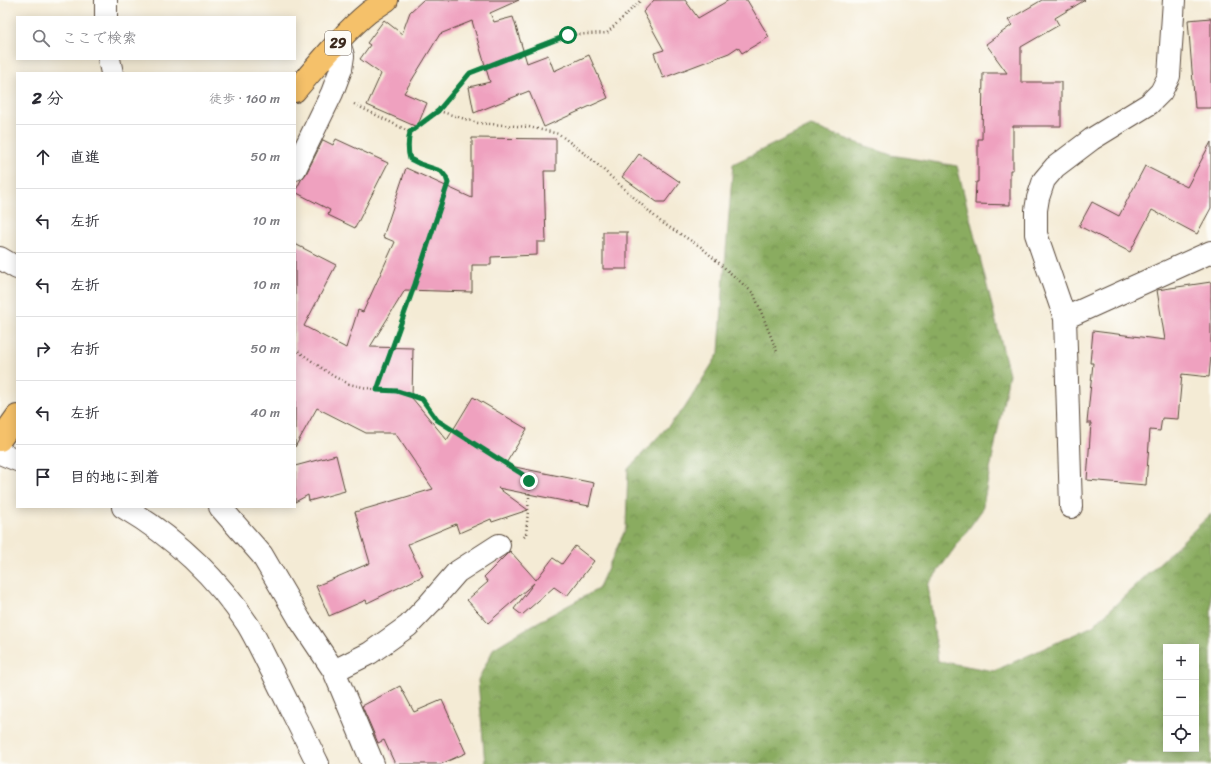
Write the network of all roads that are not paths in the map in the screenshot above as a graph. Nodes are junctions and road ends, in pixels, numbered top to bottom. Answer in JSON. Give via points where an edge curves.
{"nodes":[{"id":1,"x":106,"y":0,"type":"edge"},
{"id":2,"x":387,"y":0,"type":"edge"},
{"id":3,"x":1174,"y":0,"type":"edge"},
{"id":4,"x":106,"y":16,"type":"edge"},
{"id":5,"x":339,"y":42,"type":"junction"},
{"id":6,"x":109,"y":60,"type":"edge"},
{"id":7,"x":112,"y":72,"type":"edge"},
{"id":8,"x":296,"y":90,"type":"edge"},
{"id":9,"x":296,"y":167,"type":"edge"},
{"id":10,"x":1211,"y":252,"type":"edge"},
{"id":11,"x":0,"y":258,"type":"edge"},
{"id":12,"x":16,"y":267,"type":"edge"},
{"id":13,"x":1065,"y":318,"type":"junction"},
{"id":14,"x":16,"y":417,"type":"edge"},
{"id":15,"x":0,"y":440,"type":"edge"},
{"id":16,"x":0,"y":453,"type":"edge"},
{"id":17,"x":16,"y":460,"type":"edge"},
{"id":18,"x":125,"y":508,"type":"edge"},
{"id":19,"x":221,"y":508,"type":"edge"},
{"id":20,"x":1071,"y":508,"type":"dead end"},
{"id":21,"x":499,"y":545,"type":"road end"},
{"id":22,"x":334,"y":671,"type":"junction"},
{"id":23,"x":318,"y":764,"type":"edge"},
{"id":24,"x":373,"y":764,"type":"edge"}],
"edges":[{"from":1,"to":4,"type":"street"},
{"from":2,"to":5,"type":"main road","number":"29","via":[[355,25]]},
{"from":3,"to":13,"type":"street","via":[[1169,76],[1161,92],[1148,104],[1092,139],[1055,167],[1044,180],[1036,210],[1036,234]]},
{"from":5,"to":8,"type":"main road","number":"29"},
{"from":5,"to":9,"type":"street","via":[[343,56],[341,69]]},
{"from":6,"to":7,"type":"street"},
{"from":10,"to":13,"type":"street"},
{"from":11,"to":12,"type":"street"},
{"from":13,"to":20,"type":"street"},
{"from":14,"to":15,"type":"main road"},
{"from":16,"to":17,"type":"street"},
{"from":18,"to":23,"type":"street","via":[[177,543],[208,573],[232,602],[249,626]]},
{"from":19,"to":22,"type":"street","via":[[262,555]]},
{"from":21,"to":22,"type":"street","via":[[457,572],[408,626],[370,654]]},
{"from":22,"to":24,"type":"street"}]}
